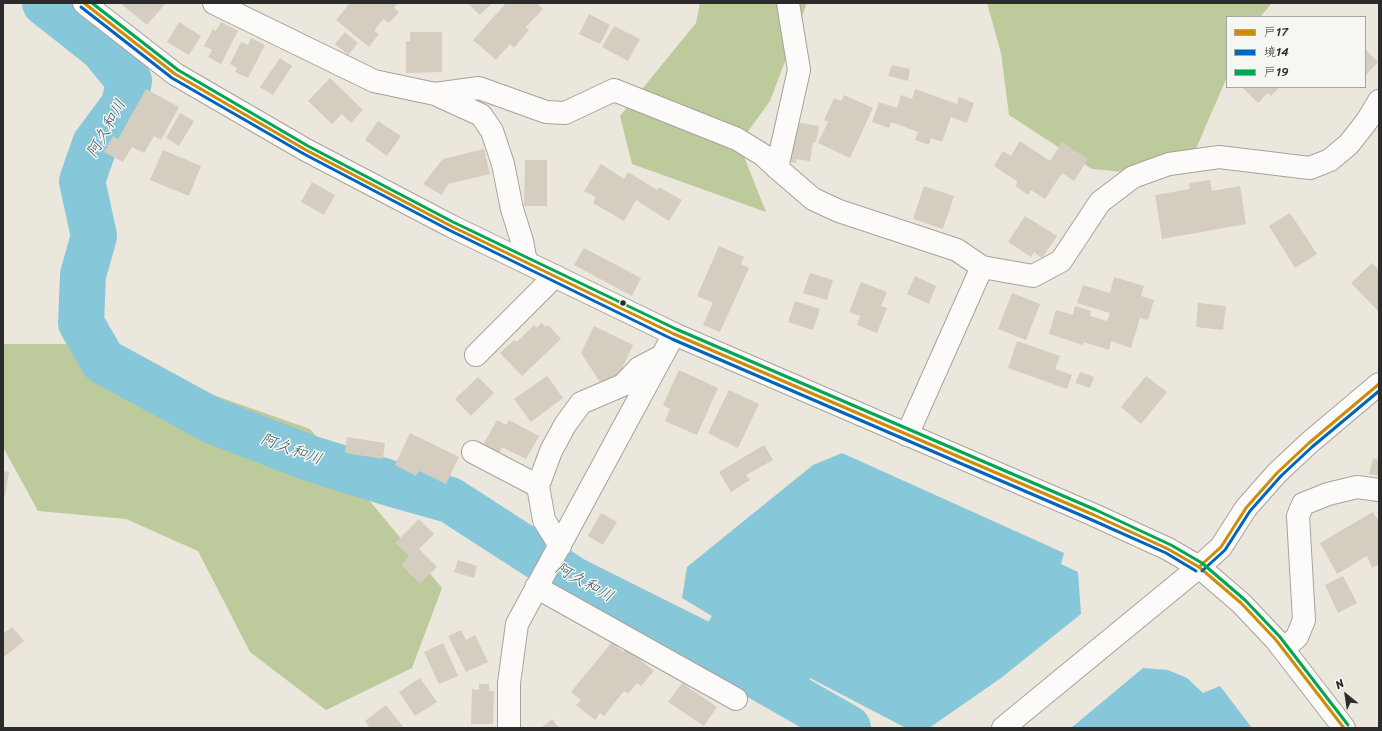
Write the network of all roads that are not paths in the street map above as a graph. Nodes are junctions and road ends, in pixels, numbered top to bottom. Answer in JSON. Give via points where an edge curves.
{"nodes":[{"id":1,"x":84,"y":3,"type":"edge"},
{"id":2,"x":214,"y":3,"type":"edge"},
{"id":3,"x":788,"y":3,"type":"edge"},
{"id":4,"x":435,"y":94,"type":"junction"},
{"id":5,"x":1379,"y":101,"type":"edge"},
{"id":6,"x":777,"y":168,"type":"junction"},
{"id":7,"x":526,"y":262,"type":"junction"},
{"id":8,"x":982,"y":267,"type":"junction"},
{"id":9,"x":555,"y":276,"type":"junction"},
{"id":10,"x":674,"y":334,"type":"junction"},
{"id":11,"x":476,"y":355,"type":"dead end"},
{"id":12,"x":663,"y":356,"type":"junction"},
{"id":13,"x":1379,"y":384,"type":"edge"},
{"id":14,"x":907,"y":435,"type":"junction"},
{"id":15,"x":473,"y":452,"type":"dead end"},
{"id":16,"x":538,"y":486,"type":"junction"},
{"id":17,"x":1379,"y":490,"type":"edge"},
{"id":18,"x":558,"y":548,"type":"junction"},
{"id":19,"x":1199,"y":567,"type":"junction"},
{"id":20,"x":538,"y":583,"type":"junction"},
{"id":21,"x":1284,"y":649,"type":"junction"},
{"id":22,"x":736,"y":699,"type":"dead end"},
{"id":23,"x":509,"y":728,"type":"edge"},
{"id":24,"x":1003,"y":728,"type":"edge"},
{"id":25,"x":1344,"y":728,"type":"edge"}],
"edges":[{"from":1,"to":7,"type":"street","via":[[175,74],[306,150]]},
{"from":2,"to":4,"type":"street","via":[[374,81]]},
{"from":3,"to":6,"type":"street","via":[[799,70]]},
{"from":4,"to":6,"type":"street","via":[[479,88],[546,112],[565,113],[614,90],[738,139],[763,155]]},
{"from":4,"to":7,"type":"street","via":[[481,114],[492,131],[503,164]]},
{"from":5,"to":8,"type":"street","via":[[1349,144],[1330,160],[1310,168],[1218,157],[1169,164],[1133,177],[1100,202],[1060,261],[1033,276]]},
{"from":6,"to":8,"type":"street","via":[[813,199],[839,211],[957,250]]},
{"from":7,"to":9,"type":"street"},
{"from":8,"to":14,"type":"street"},
{"from":9,"to":10,"type":"street"},
{"from":9,"to":11,"type":"street"},
{"from":10,"to":12,"type":"street"},
{"from":10,"to":14,"type":"street"},
{"from":12,"to":16,"type":"street","via":[[640,368],[623,385],[580,403],[551,452]]},
{"from":12,"to":18,"type":"street"},
{"from":13,"to":19,"type":"street","via":[[1280,470],[1246,508],[1221,546]]},
{"from":14,"to":19,"type":"street","via":[[1094,515],[1168,549]]},
{"from":15,"to":16,"type":"street"},
{"from":16,"to":18,"type":"street","via":[[544,520]]},
{"from":17,"to":21,"type":"street","via":[[1357,487],[1328,494],[1303,504],[1298,516],[1304,620],[1297,637]]},
{"from":18,"to":20,"type":"street"},
{"from":19,"to":21,"type":"street","via":[[1241,603]]},
{"from":19,"to":24,"type":"street"},
{"from":20,"to":22,"type":"street"},
{"from":20,"to":23,"type":"street","via":[[517,624],[509,683]]},
{"from":21,"to":25,"type":"street"}]}
